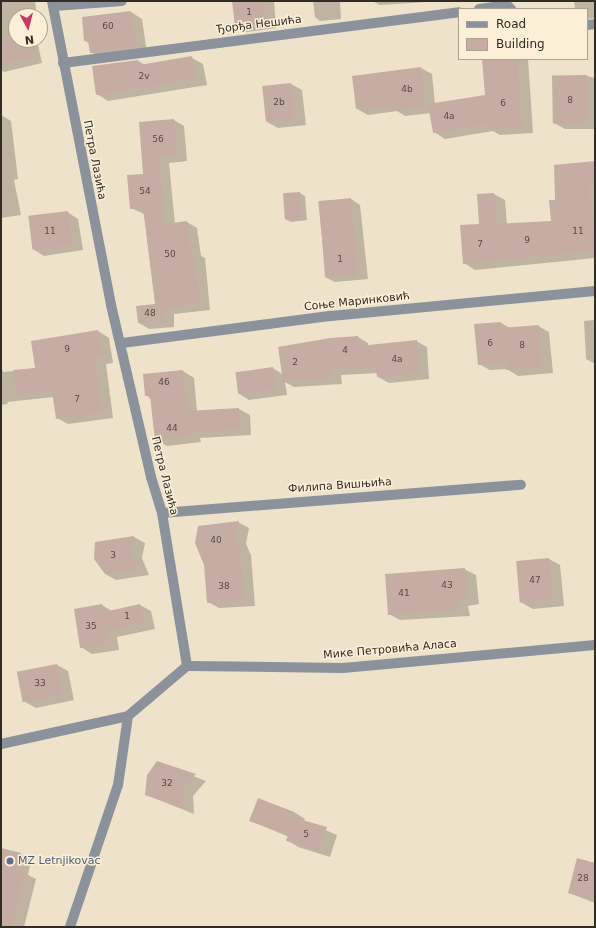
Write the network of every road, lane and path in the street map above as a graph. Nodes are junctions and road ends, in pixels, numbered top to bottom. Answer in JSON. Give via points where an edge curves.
{"nodes":[{"id":1,"x":122,"y":1,"type":"edge"},
{"id":2,"x":53,"y":4,"type":"edge"},
{"id":3,"x":486,"y":8,"type":"edge"},
{"id":4,"x":510,"y":8,"type":"edge"},
{"id":5,"x":458,"y":12,"type":"edge"},
{"id":6,"x":62,"y":63,"type":"junction"},
{"id":7,"x":595,"y":291,"type":"edge"},
{"id":8,"x":122,"y":343,"type":"junction"},
{"id":9,"x":521,"y":485,"type":"dead end"},
{"id":10,"x":162,"y":513,"type":"junction"},
{"id":11,"x":595,"y":645,"type":"edge"},
{"id":12,"x":187,"y":666,"type":"junction"},
{"id":13,"x":128,"y":716,"type":"junction"},
{"id":14,"x":1,"y":744,"type":"edge"},
{"id":15,"x":70,"y":927,"type":"edge"}],
"edges":[{"from":1,"to":2,"type":"street"},
{"from":2,"to":6,"type":"street","name":"Петра Лазића"},
{"from":3,"to":4,"type":"street","via":[[508,5]]},
{"from":5,"to":6,"type":"street","name":"Ђорђа Нешића"},
{"from":6,"to":8,"type":"street","name":"Петра Лазића","via":[[111,305]]},
{"from":7,"to":8,"type":"street","name":"Соње Маринковић","via":[[332,316]]},
{"from":8,"to":10,"type":"street","name":"Петра Лазића","via":[[151,477]]},
{"from":9,"to":10,"type":"street","name":"Филипа Вишњића"},
{"from":10,"to":12,"type":"street","name":"Петра Лазића"},
{"from":11,"to":12,"type":"street","name":"Мике Петровића Аласа","via":[[342,668]]},
{"from":12,"to":13,"type":"street"},
{"from":13,"to":14,"type":"street"},
{"from":13,"to":15,"type":"street","via":[[118,785]]}]}
